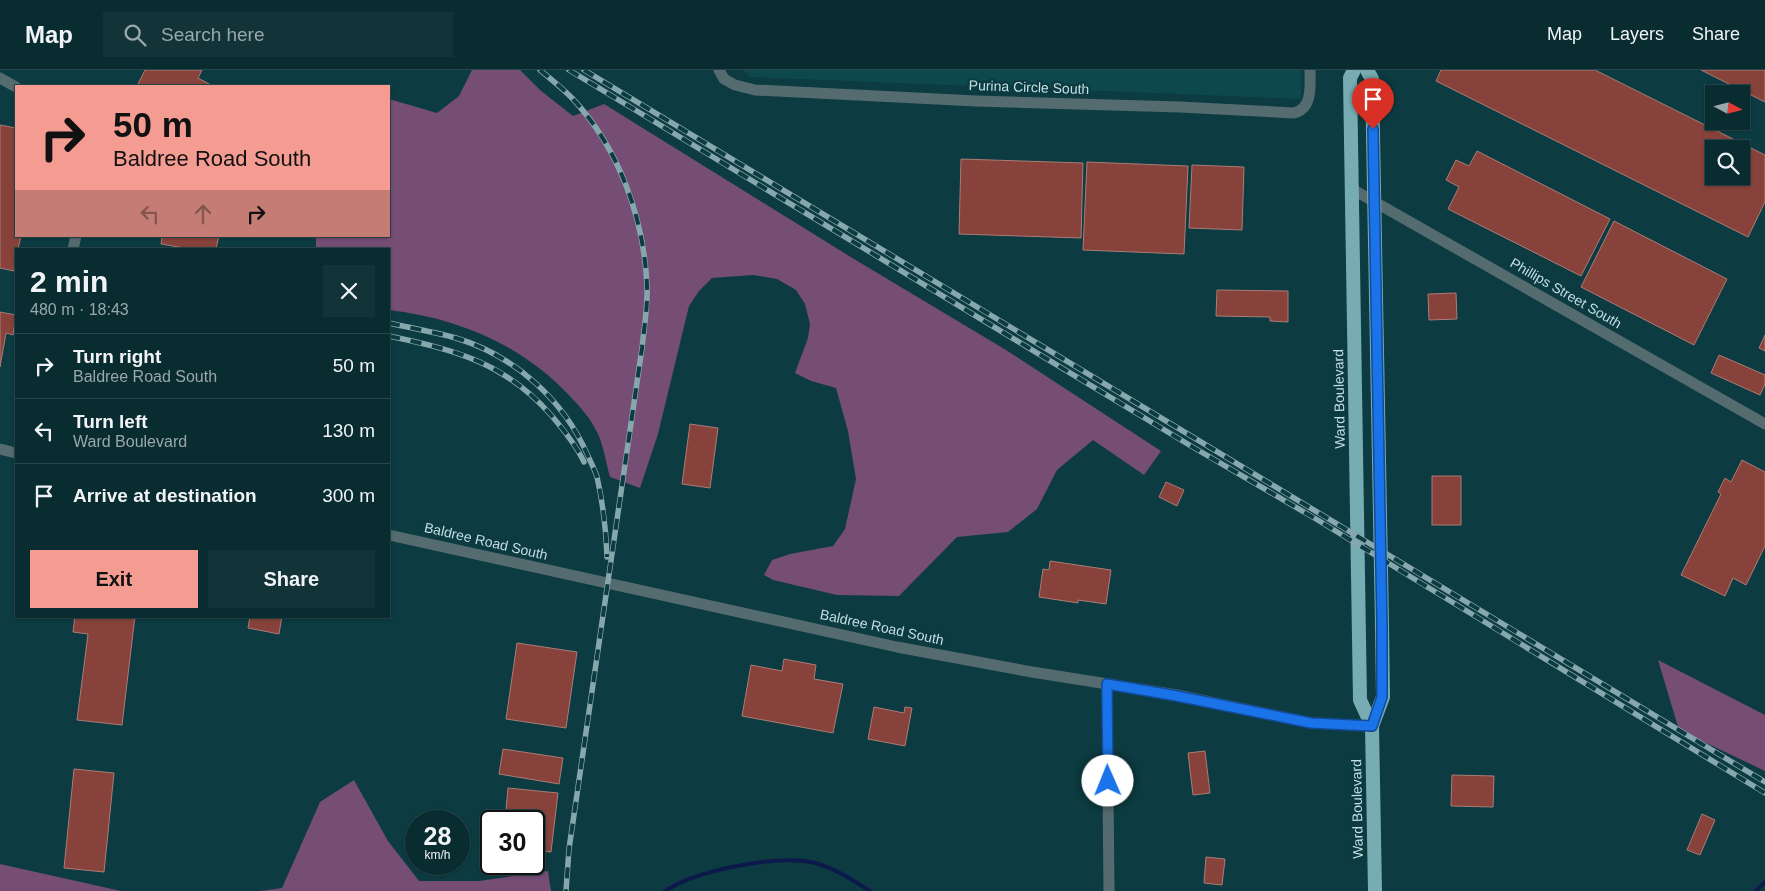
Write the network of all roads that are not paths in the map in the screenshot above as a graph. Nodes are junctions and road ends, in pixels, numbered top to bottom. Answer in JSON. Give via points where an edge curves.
{"nodes":[{"id":1,"x":719,"y":70,"type":"edge"},
{"id":2,"x":1310,"y":70,"type":"edge"},
{"id":3,"x":1354,"y":70,"type":"edge"},
{"id":4,"x":1366,"y":70,"type":"edge"},
{"id":5,"x":0,"y":78,"type":"edge"},
{"id":6,"x":15,"y":86,"type":"edge"},
{"id":7,"x":1352,"y":189,"type":"junction"},
{"id":8,"x":1374,"y":202,"type":"junction"},
{"id":9,"x":1765,"y":424,"type":"edge"},
{"id":10,"x":0,"y":449,"type":"edge"},
{"id":11,"x":15,"y":452,"type":"edge"},
{"id":12,"x":390,"y":535,"type":"edge"},
{"id":13,"x":1107,"y":684,"type":"junction"},
{"id":14,"x":1372,"y":726,"type":"junction"},
{"id":15,"x":1109,"y":891,"type":"edge"},
{"id":16,"x":1375,"y":891,"type":"edge"}],
"edges":[{"from":1,"to":2,"type":"street","name":"Purina Circle South","via":[[724,79],[734,85],[755,90],[1294,114],[1300,112],[1310,95]]},
{"from":3,"to":7,"type":"highway","name":"Ward Boulevard","via":[[1350,78]]},
{"from":4,"to":8,"type":"highway","name":"Ward Boulevard","via":[[1372,79]]},
{"from":5,"to":6,"type":"street"},
{"from":7,"to":8,"type":"street","name":"Phillips Street South"},
{"from":7,"to":14,"type":"highway","name":"Ward Boulevard","via":[[1360,700]]},
{"from":8,"to":9,"type":"street","name":"Phillips Street South"},
{"from":8,"to":14,"type":"highway","name":"Ward Boulevard","via":[[1382,697]]},
{"from":10,"to":11,"type":"street"},
{"from":12,"to":13,"type":"street","name":"Baldree Road South","via":[[888,645]]},
{"from":13,"to":14,"type":"street","name":"Baldree Road South","via":[[1311,723]]},
{"from":13,"to":15,"type":"street"},
{"from":14,"to":16,"type":"highway","name":"Ward Boulevard"}]}
